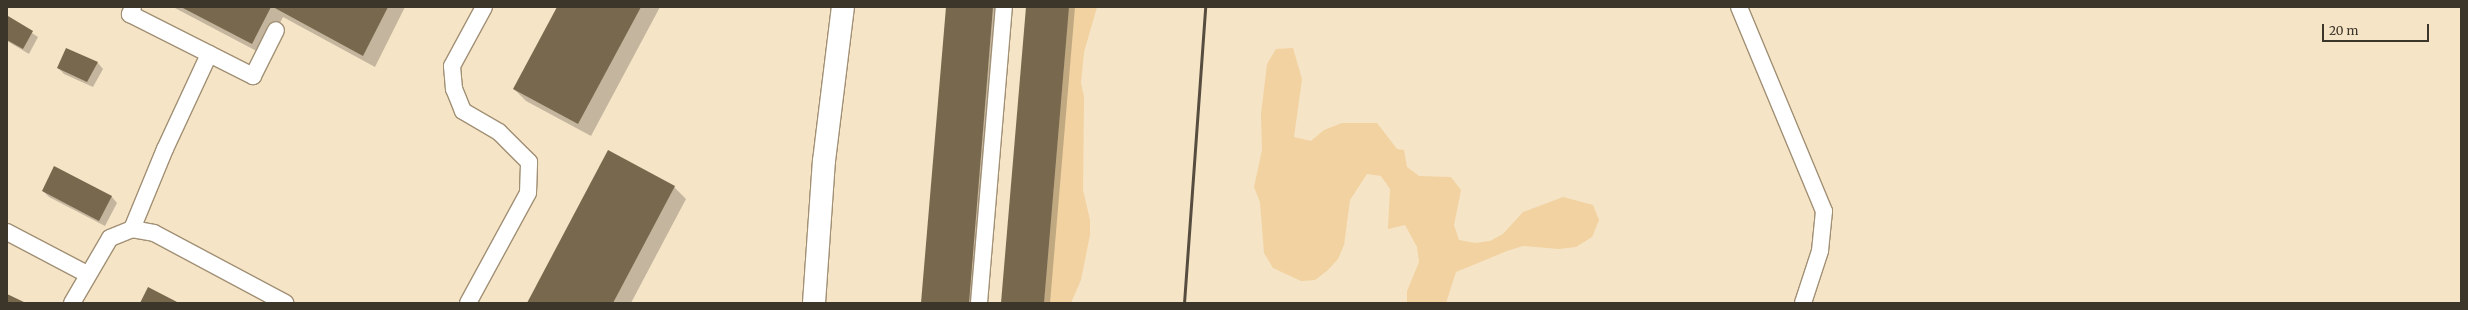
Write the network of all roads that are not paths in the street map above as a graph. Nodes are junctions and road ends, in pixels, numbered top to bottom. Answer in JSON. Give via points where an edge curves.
{"nodes":[{"id":1,"x":133,"y":7,"type":"edge"},
{"id":2,"x":484,"y":7,"type":"edge"},
{"id":3,"x":843,"y":7,"type":"edge"},
{"id":4,"x":1004,"y":7,"type":"edge"},
{"id":5,"x":1738,"y":7,"type":"edge"},
{"id":6,"x":276,"y":30,"type":"dead end"},
{"id":7,"x":209,"y":54,"type":"junction"},
{"id":8,"x":132,"y":229,"type":"junction"},
{"id":9,"x":7,"y":232,"type":"edge"},
{"id":10,"x":87,"y":274,"type":"junction"},
{"id":11,"x":72,"y":303,"type":"edge"},
{"id":12,"x":285,"y":303,"type":"edge"},
{"id":13,"x":468,"y":303,"type":"edge"},
{"id":14,"x":814,"y":303,"type":"edge"},
{"id":15,"x":979,"y":303,"type":"edge"},
{"id":16,"x":1803,"y":303,"type":"edge"}],
"edges":[{"from":1,"to":7,"type":"lane","via":[[130,14]]},
{"from":2,"to":13,"type":"lane","via":[[452,66],[454,89],[463,111],[499,132],[529,162],[528,193]]},
{"from":3,"to":14,"type":"street","via":[[824,161]]},
{"from":4,"to":15,"type":"lane"},
{"from":5,"to":16,"type":"lane","via":[[1824,211],[1820,251]]},
{"from":6,"to":7,"type":"lane","via":[[253,76]]},
{"from":7,"to":8,"type":"lane","via":[[165,149]]},
{"from":8,"to":10,"type":"lane","via":[[110,238]]},
{"from":8,"to":12,"type":"lane","via":[[154,233]]},
{"from":9,"to":10,"type":"lane"},
{"from":10,"to":11,"type":"lane"}]}
